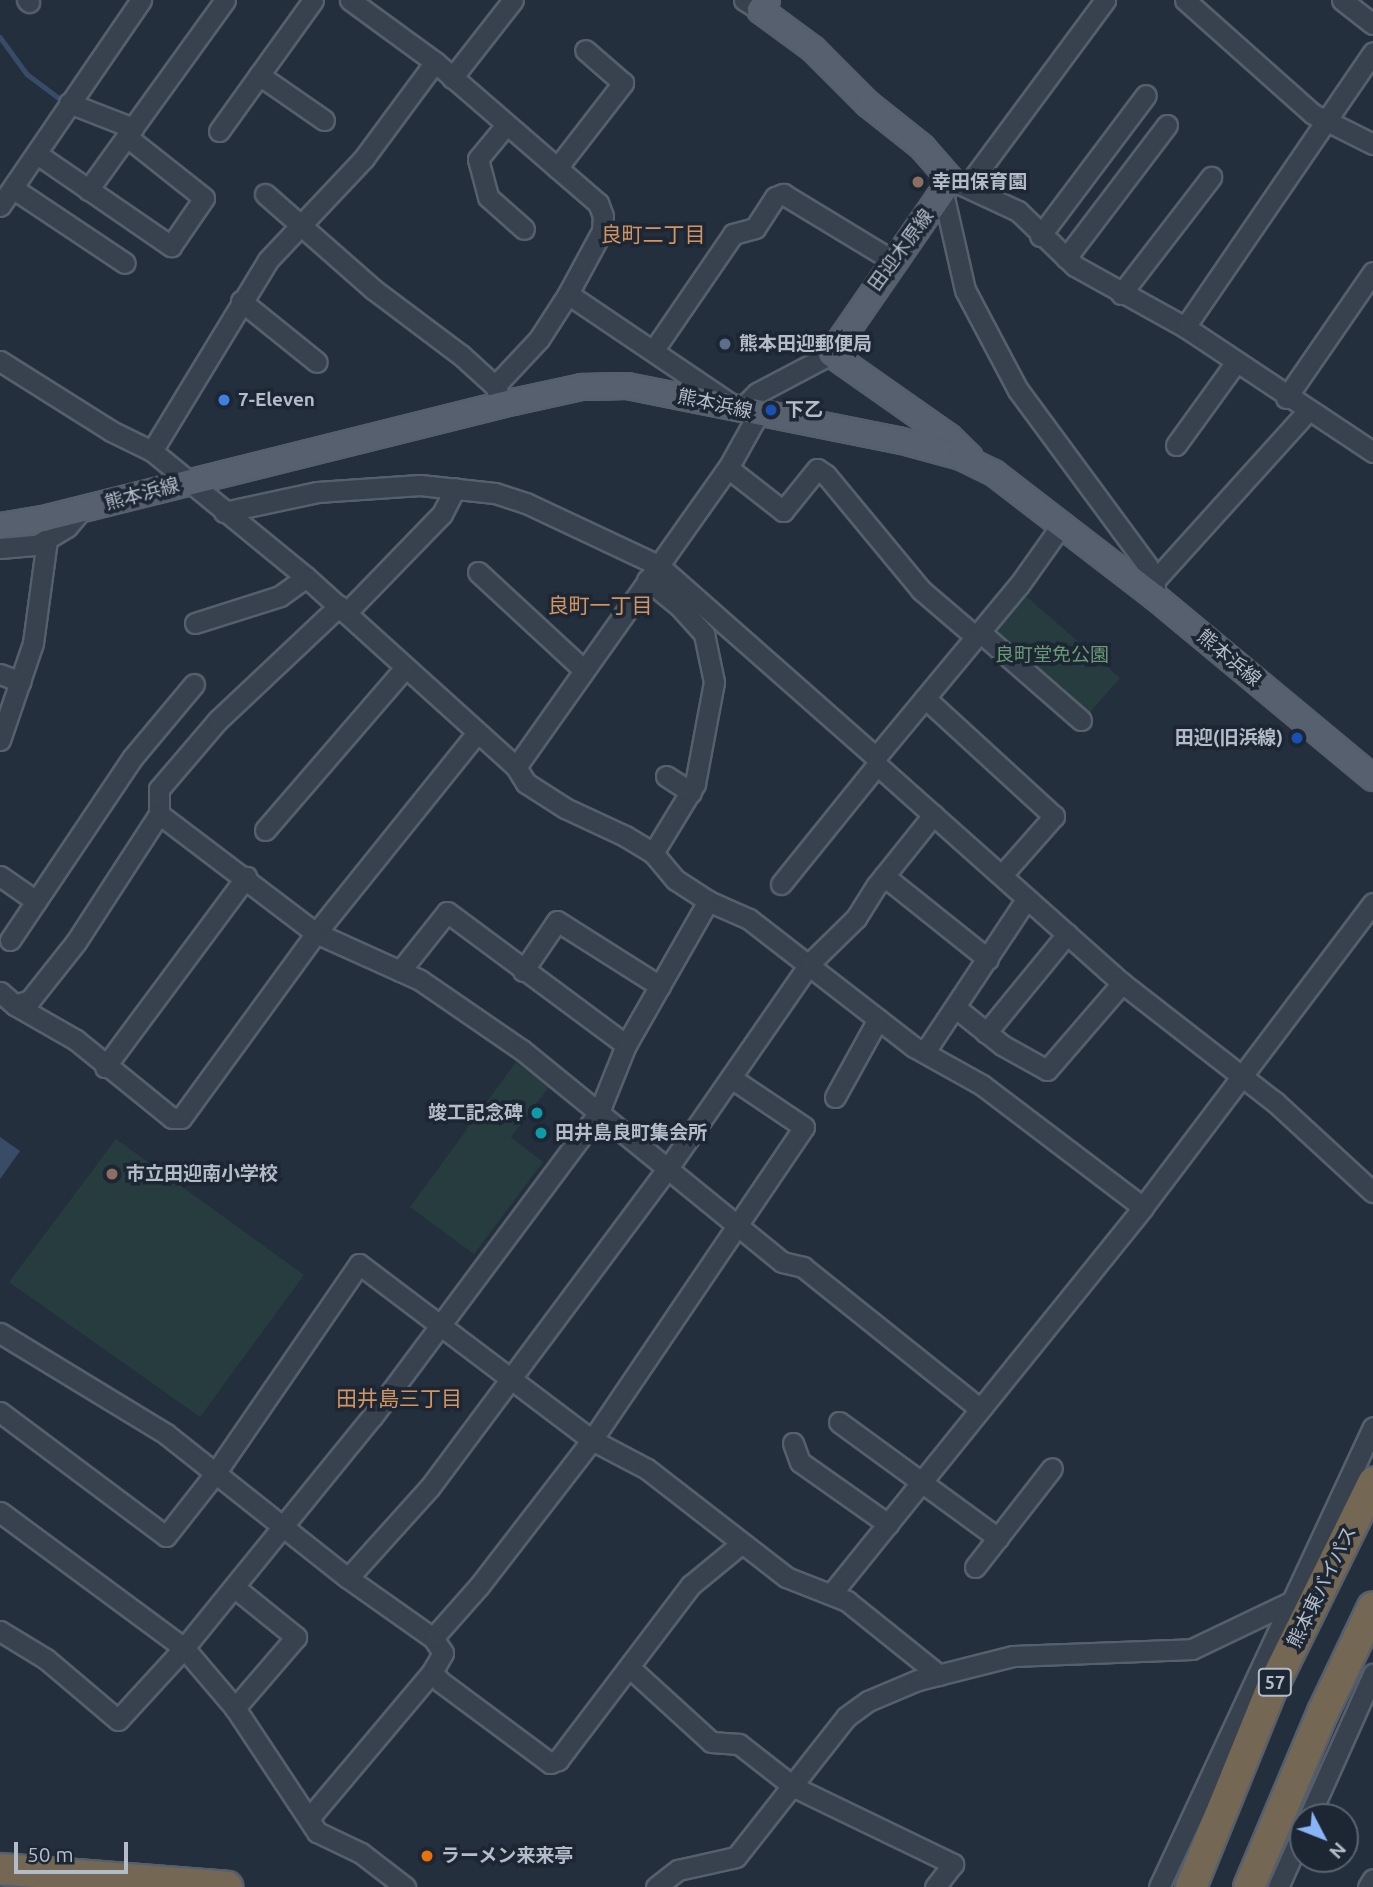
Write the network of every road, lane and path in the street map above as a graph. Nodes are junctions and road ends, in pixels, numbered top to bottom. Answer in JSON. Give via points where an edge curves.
{"nodes":[{"id":1,"x":141,"y":0,"type":"edge"},
{"id":2,"x":225,"y":0,"type":"edge"},
{"id":3,"x":313,"y":0,"type":"edge"},
{"id":4,"x":350,"y":0,"type":"edge"},
{"id":5,"x":513,"y":0,"type":"edge"},
{"id":6,"x":1105,"y":0,"type":"edge"},
{"id":7,"x":1185,"y":0,"type":"edge"},
{"id":8,"x":1342,"y":0,"type":"edge"},
{"id":9,"x":757,"y":3,"type":"edge"},
{"id":10,"x":1373,"y":24,"type":"edge"},
{"id":11,"x":585,"y":50,"type":"dead end"},
{"id":12,"x":1373,"y":52,"type":"edge"},
{"id":13,"x":435,"y":62,"type":"junction"},
{"id":14,"x":259,"y":75,"type":"junction"},
{"id":15,"x":452,"y":78,"type":"junction"},
{"id":16,"x":1146,"y":95,"type":"dead end"},
{"id":17,"x":69,"y":103,"type":"junction"},
{"id":18,"x":1324,"y":119,"type":"junction"},
{"id":19,"x":324,"y":120,"type":"dead end"},
{"id":20,"x":506,"y":125,"type":"junction"},
{"id":21,"x":1167,"y":125,"type":"dead end"},
{"id":22,"x":219,"y":131,"type":"dead end"},
{"id":23,"x":130,"y":132,"type":"junction"},
{"id":24,"x":1373,"y":144,"type":"edge"},
{"id":25,"x":37,"y":154,"type":"junction"},
{"id":26,"x":557,"y":168,"type":"junction"},
{"id":27,"x":1211,"y":177,"type":"dead end"},
{"id":28,"x":954,"y":186,"type":"junction"},
{"id":29,"x":14,"y":189,"type":"junction"},
{"id":30,"x":88,"y":190,"type":"junction"},
{"id":31,"x":265,"y":194,"type":"dead end"},
{"id":32,"x":0,"y":206,"type":"edge"},
{"id":33,"x":300,"y":224,"type":"junction"},
{"id":34,"x":524,"y":229,"type":"dead end"},
{"id":35,"x":1040,"y":236,"type":"junction"},
{"id":36,"x":1066,"y":258,"type":"junction"},
{"id":37,"x":892,"y":260,"type":"junction"},
{"id":38,"x":125,"y":263,"type":"dead end"},
{"id":39,"x":1373,"y":272,"type":"edge"},
{"id":40,"x":568,"y":294,"type":"junction"},
{"id":41,"x":1121,"y":294,"type":"junction"},
{"id":42,"x":241,"y":301,"type":"junction"},
{"id":43,"x":1185,"y":327,"type":"junction"},
{"id":44,"x":653,"y":351,"type":"junction"},
{"id":45,"x":831,"y":354,"type":"junction"},
{"id":46,"x":0,"y":361,"type":"edge"},
{"id":47,"x":317,"y":362,"type":"dead end"},
{"id":48,"x":1236,"y":362,"type":"junction"},
{"id":49,"x":499,"y":395,"type":"junction"},
{"id":50,"x":1286,"y":398,"type":"junction"},
{"id":51,"x":749,"y":412,"type":"junction"},
{"id":52,"x":1307,"y":412,"type":"junction"},
{"id":53,"x":1373,"y":429,"type":"edge"},
{"id":54,"x":1176,"y":445,"type":"dead end"},
{"id":55,"x":1367,"y":449,"type":"edge"},
{"id":56,"x":152,"y":451,"type":"junction"},
{"id":57,"x":980,"y":466,"type":"junction"},
{"id":58,"x":728,"y":468,"type":"junction"},
{"id":59,"x":186,"y":482,"type":"junction"},
{"id":60,"x":455,"y":488,"type":"junction"},
{"id":61,"x":82,"y":509,"type":"junction"},
{"id":62,"x":224,"y":512,"type":"junction"},
{"id":63,"x":1063,"y":523,"type":"junction"},
{"id":64,"x":0,"y":526,"type":"edge"},
{"id":65,"x":47,"y":539,"type":"junction"},
{"id":66,"x":0,"y":548,"type":"edge"},
{"id":67,"x":478,"y":572,"type":"dead end"},
{"id":68,"x":652,"y":573,"type":"junction"},
{"id":69,"x":306,"y":577,"type":"junction"},
{"id":70,"x":1155,"y":588,"type":"junction"},
{"id":71,"x":342,"y":609,"type":"junction"},
{"id":72,"x":195,"y":623,"type":"dead end"},
{"id":73,"x":978,"y":635,"type":"junction"},
{"id":74,"x":405,"y":668,"type":"junction"},
{"id":75,"x":584,"y":670,"type":"junction"},
{"id":76,"x":0,"y":674,"type":"edge"},
{"id":77,"x":21,"y":682,"type":"junction"},
{"id":78,"x":194,"y":684,"type":"dead end"},
{"id":79,"x":925,"y":698,"type":"junction"},
{"id":80,"x":1081,"y":720,"type":"dead end"},
{"id":81,"x":476,"y":734,"type":"junction"},
{"id":82,"x":0,"y":740,"type":"edge"},
{"id":83,"x":876,"y":761,"type":"junction"},
{"id":84,"x":516,"y":766,"type":"junction"},
{"id":85,"x":666,"y":776,"type":"dead end"},
{"id":86,"x":1373,"y":778,"type":"edge"},
{"id":87,"x":691,"y":792,"type":"junction"},
{"id":88,"x":159,"y":814,"type":"junction"},
{"id":89,"x":933,"y":815,"type":"junction"},
{"id":90,"x":265,"y":830,"type":"dead end"},
{"id":91,"x":653,"y":853,"type":"junction"},
{"id":92,"x":0,"y":876,"type":"edge"},
{"id":93,"x":884,"y":876,"type":"junction"},
{"id":94,"x":1002,"y":876,"type":"junction"},
{"id":95,"x":246,"y":877,"type":"junction"},
{"id":96,"x":781,"y":884,"type":"dead end"},
{"id":97,"x":1027,"y":898,"type":"junction"},
{"id":98,"x":36,"y":901,"type":"junction"},
{"id":99,"x":708,"y":901,"type":"junction"},
{"id":100,"x":1373,"y":903,"type":"edge"},
{"id":101,"x":316,"y":933,"type":"junction"},
{"id":102,"x":1067,"y":934,"type":"junction"},
{"id":103,"x":10,"y":940,"type":"dead end"},
{"id":104,"x":988,"y":959,"type":"junction"},
{"id":105,"x":809,"y":964,"type":"junction"},
{"id":106,"x":400,"y":971,"type":"junction"},
{"id":107,"x":523,"y":971,"type":"junction"},
{"id":108,"x":1122,"y":983,"type":"junction"},
{"id":109,"x":660,"y":986,"type":"junction"},
{"id":110,"x":8,"y":998,"type":"edge"},
{"id":111,"x":956,"y":1008,"type":"junction"},
{"id":112,"x":878,"y":1019,"type":"junction"},
{"id":113,"x":986,"y":1032,"type":"junction"},
{"id":114,"x":626,"y":1045,"type":"junction"},
{"id":115,"x":926,"y":1051,"type":"junction"},
{"id":116,"x":104,"y":1067,"type":"junction"},
{"id":117,"x":1241,"y":1075,"type":"junction"},
{"id":118,"x":731,"y":1079,"type":"junction"},
{"id":119,"x":835,"y":1097,"type":"dead end"},
{"id":120,"x":599,"y":1112,"type":"junction"},
{"id":121,"x":668,"y":1168,"type":"junction"},
{"id":122,"x":1373,"y":1192,"type":"edge"},
{"id":123,"x":1143,"y":1207,"type":"junction"},
{"id":124,"x":740,"y":1226,"type":"junction"},
{"id":125,"x":439,"y":1324,"type":"junction"},
{"id":126,"x":0,"y":1333,"type":"edge"},
{"id":127,"x":512,"y":1377,"type":"junction"},
{"id":128,"x":979,"y":1408,"type":"junction"},
{"id":129,"x":0,"y":1412,"type":"edge"},
{"id":130,"x":839,"y":1422,"type":"dead end"},
{"id":131,"x":1373,"y":1427,"type":"edge"},
{"id":132,"x":592,"y":1440,"type":"junction"},
{"id":133,"x":793,"y":1443,"type":"dead end"},
{"id":134,"x":1052,"y":1468,"type":"dead end"},
{"id":135,"x":214,"y":1475,"type":"junction"},
{"id":136,"x":923,"y":1480,"type":"junction"},
{"id":137,"x":1373,"y":1483,"type":"edge"},
{"id":138,"x":0,"y":1512,"type":"edge"},
{"id":139,"x":887,"y":1524,"type":"junction"},
{"id":140,"x":284,"y":1527,"type":"junction"},
{"id":141,"x":998,"y":1538,"type":"junction"},
{"id":142,"x":741,"y":1544,"type":"junction"},
{"id":143,"x":975,"y":1567,"type":"dead end"},
{"id":144,"x":348,"y":1578,"type":"junction"},
{"id":145,"x":234,"y":1587,"type":"junction"},
{"id":146,"x":832,"y":1593,"type":"junction"},
{"id":147,"x":1288,"y":1603,"type":"junction"},
{"id":148,"x":1373,"y":1607,"type":"edge"},
{"id":149,"x":0,"y":1631,"type":"edge"},
{"id":150,"x":432,"y":1638,"type":"junction"},
{"id":151,"x":184,"y":1648,"type":"junction"},
{"id":152,"x":629,"y":1667,"type":"junction"},
{"id":153,"x":432,"y":1672,"type":"junction"},
{"id":154,"x":939,"y":1675,"type":"junction"},
{"id":155,"x":1372,"y":1677,"type":"edge"},
{"id":156,"x":235,"y":1708,"type":"junction"},
{"id":157,"x":794,"y":1787,"type":"junction"},
{"id":158,"x":1315,"y":1803,"type":"edge"},
{"id":159,"x":310,"y":1817,"type":"junction"},
{"id":160,"x":1289,"y":1862,"type":"edge"},
{"id":161,"x":0,"y":1869,"type":"edge"},
{"id":162,"x":1373,"y":1879,"type":"edge"},
{"id":163,"x":227,"y":1887,"type":"edge"},
{"id":164,"x":405,"y":1887,"type":"edge"},
{"id":165,"x":656,"y":1887,"type":"edge"},
{"id":166,"x":935,"y":1887,"type":"edge"},
{"id":167,"x":1159,"y":1887,"type":"edge"},
{"id":168,"x":1191,"y":1887,"type":"edge"},
{"id":169,"x":1249,"y":1887,"type":"edge"},
{"id":170,"x":1278,"y":1887,"type":"edge"},
{"id":171,"x":1368,"y":1887,"type":"edge"}],
"edges":[{"from":1,"to":17,"type":"street"},
{"from":2,"to":23,"type":"street"},
{"from":3,"to":14,"type":"street"},
{"from":4,"to":13,"type":"street"},
{"from":5,"to":15,"type":"street"},
{"from":6,"to":28,"type":"street"},
{"from":7,"to":18,"type":"street","via":[[1243,48],[1266,77]]},
{"from":8,"to":10,"type":"street"},
{"from":9,"to":28,"type":"main road","via":[[922,147]]},
{"from":11,"to":26,"type":"street","via":[[623,83]]},
{"from":12,"to":18,"type":"street"},
{"from":13,"to":15,"type":"street"},
{"from":13,"to":33,"type":"street","via":[[364,158]]},
{"from":14,"to":19,"type":"street"},
{"from":14,"to":22,"type":"street"},
{"from":15,"to":20,"type":"street"},
{"from":16,"to":35,"type":"street"},
{"from":17,"to":23,"type":"street"},
{"from":17,"to":25,"type":"street"},
{"from":18,"to":24,"type":"street"},
{"from":18,"to":43,"type":"street"},
{"from":20,"to":26,"type":"street"},
{"from":20,"to":34,"type":"street","via":[[478,159],[488,197]]},
{"from":21,"to":36,"type":"street"},
{"from":23,"to":30,"type":"street"},
{"from":23,"to":30,"type":"street","via":[[204,198],[171,246]]},
{"from":25,"to":29,"type":"street"},
{"from":25,"to":30,"type":"street"},
{"from":26,"to":40,"type":"street","via":[[598,203],[603,216],[596,247]]},
{"from":27,"to":41,"type":"street"},
{"from":28,"to":35,"type":"street","via":[[1018,211]]},
{"from":28,"to":37,"type":"main road","name":"田迎木原線"},
{"from":28,"to":70,"type":"street","via":[[964,290],[1018,390]]},
{"from":29,"to":32,"type":"street"},
{"from":29,"to":38,"type":"street"},
{"from":31,"to":33,"type":"street"},
{"from":33,"to":42,"type":"street","via":[[268,260]]},
{"from":33,"to":49,"type":"street"},
{"from":35,"to":36,"type":"street"},
{"from":36,"to":41,"type":"street"},
{"from":37,"to":44,"type":"street","via":[[783,194],[775,197],[755,228],[733,234]]},
{"from":37,"to":45,"type":"main road","name":"田迎木原線"},
{"from":39,"to":50,"type":"street"},
{"from":40,"to":44,"type":"street"},
{"from":40,"to":49,"type":"street"},
{"from":41,"to":43,"type":"street"},
{"from":42,"to":47,"type":"street"},
{"from":42,"to":56,"type":"street"},
{"from":43,"to":48,"type":"street"},
{"from":44,"to":51,"type":"street"},
{"from":45,"to":51,"type":"street","via":[[757,394]]},
{"from":45,"to":57,"type":"main road","via":[[949,437]]},
{"from":46,"to":56,"type":"street","via":[[111,431]]},
{"from":48,"to":50,"type":"street"},
{"from":48,"to":54,"type":"street"},
{"from":49,"to":51,"type":"main road","name":"熊本浜線","via":[[627,386]]},
{"from":49,"to":59,"type":"main road","name":"熊本浜線"},
{"from":50,"to":52,"type":"street"},
{"from":51,"to":57,"type":"main road","name":"熊本浜線","via":[[902,441]]},
{"from":51,"to":58,"type":"street"},
{"from":52,"to":55,"type":"street"},
{"from":52,"to":70,"type":"street"},
{"from":53,"to":55,"type":"street"},
{"from":56,"to":59,"type":"street"},
{"from":57,"to":63,"type":"main road","name":"熊本浜線"},
{"from":58,"to":68,"type":"street"},
{"from":58,"to":73,"type":"street","via":[[783,511],[817,469],[826,475],[921,590]]},
{"from":59,"to":61,"type":"main road","name":"熊本浜線"},
{"from":59,"to":62,"type":"street"},
{"from":60,"to":62,"type":"street","via":[[420,485],[317,492]]},
{"from":60,"to":68,"type":"street","via":[[526,503]]},
{"from":60,"to":71,"type":"street","via":[[442,514]]},
{"from":61,"to":64,"type":"main road","name":"熊本浜線"},
{"from":61,"to":65,"type":"street","via":[[67,527]]},
{"from":62,"to":69,"type":"street"},
{"from":63,"to":70,"type":"main road","name":"熊本浜線"},
{"from":63,"to":73,"type":"street"},
{"from":65,"to":66,"type":"street","via":[[37,545]]},
{"from":65,"to":77,"type":"street","via":[[43,588]]},
{"from":67,"to":75,"type":"street"},
{"from":68,"to":75,"type":"street"},
{"from":68,"to":83,"type":"street"},
{"from":68,"to":87,"type":"street","via":[[695,621],[711,652],[711,712]]},
{"from":69,"to":71,"type":"street"},
{"from":69,"to":72,"type":"street","via":[[280,596]]},
{"from":70,"to":86,"type":"main road","name":"熊本浜線"},
{"from":71,"to":74,"type":"street"},
{"from":71,"to":88,"type":"street","via":[[218,721],[159,789]]},
{"from":73,"to":79,"type":"street"},
{"from":73,"to":80,"type":"street"},
{"from":74,"to":81,"type":"street"},
{"from":74,"to":90,"type":"street"},
{"from":75,"to":84,"type":"street"},
{"from":76,"to":77,"type":"street"},
{"from":77,"to":82,"type":"street"},
{"from":78,"to":98,"type":"street","via":[[133,757]]},
{"from":79,"to":83,"type":"street"},
{"from":79,"to":94,"type":"street","via":[[1054,816]]},
{"from":81,"to":84,"type":"street"},
{"from":81,"to":101,"type":"street"},
{"from":83,"to":89,"type":"street"},
{"from":83,"to":96,"type":"street"},
{"from":84,"to":91,"type":"street","via":[[526,783],[565,808]]},
{"from":85,"to":87,"type":"street"},
{"from":87,"to":91,"type":"street"},
{"from":88,"to":95,"type":"street"},
{"from":88,"to":110,"type":"street","via":[[76,942],[30,1000]]},
{"from":89,"to":93,"type":"street"},
{"from":89,"to":94,"type":"street"},
{"from":91,"to":99,"type":"street","via":[[676,880]]},
{"from":92,"to":98,"type":"street"},
{"from":93,"to":104,"type":"street"},
{"from":93,"to":105,"type":"street","via":[[856,918]]},
{"from":94,"to":97,"type":"street"},
{"from":95,"to":101,"type":"street"},
{"from":95,"to":116,"type":"street"},
{"from":97,"to":102,"type":"street"},
{"from":97,"to":104,"type":"street"},
{"from":98,"to":103,"type":"street"},
{"from":99,"to":105,"type":"street","via":[[749,919]]},
{"from":99,"to":109,"type":"street"},
{"from":100,"to":117,"type":"street"},
{"from":101,"to":106,"type":"street"},
{"from":101,"to":116,"type":"street","via":[[181,1118],[172,1118]]},
{"from":102,"to":108,"type":"street"},
{"from":102,"to":113,"type":"street"},
{"from":104,"to":111,"type":"street"},
{"from":105,"to":112,"type":"street"},
{"from":105,"to":118,"type":"street"},
{"from":106,"to":107,"type":"street","via":[[447,912]]},
{"from":106,"to":120,"type":"street","via":[[522,1050]]},
{"from":107,"to":109,"type":"street","via":[[557,920]]},
{"from":107,"to":114,"type":"street"},
{"from":108,"to":113,"type":"street","via":[[1047,1070]]},
{"from":108,"to":117,"type":"street"},
{"from":109,"to":114,"type":"street"},
{"from":110,"to":116,"type":"street","via":[[76,1040]]},
{"from":111,"to":113,"type":"street"},
{"from":111,"to":115,"type":"street"},
{"from":112,"to":115,"type":"street"},
{"from":112,"to":119,"type":"street"},
{"from":114,"to":120,"type":"street"},
{"from":115,"to":123,"type":"street","via":[[982,1085]]},
{"from":117,"to":122,"type":"street"},
{"from":117,"to":123,"type":"street"},
{"from":118,"to":121,"type":"street"},
{"from":118,"to":124,"type":"street","via":[[804,1127]]},
{"from":120,"to":121,"type":"street"},
{"from":120,"to":125,"type":"street"},
{"from":121,"to":124,"type":"street"},
{"from":121,"to":127,"type":"street"},
{"from":123,"to":128,"type":"street"},
{"from":124,"to":128,"type":"street","via":[[782,1262],[803,1267]]},
{"from":124,"to":132,"type":"street"},
{"from":125,"to":127,"type":"street"},
{"from":125,"to":135,"type":"street","via":[[359,1264]]},
{"from":125,"to":140,"type":"street"},
{"from":126,"to":135,"type":"street","via":[[166,1434]]},
{"from":127,"to":132,"type":"street"},
{"from":127,"to":144,"type":"street","via":[[430,1487]]},
{"from":128,"to":136,"type":"street"},
{"from":129,"to":135,"type":"street","via":[[166,1536]]},
{"from":130,"to":136,"type":"street"},
{"from":131,"to":147,"type":"street"},
{"from":132,"to":142,"type":"street","via":[[648,1469]]},
{"from":132,"to":150,"type":"street","via":[[479,1587]]},
{"from":133,"to":139,"type":"street","via":[[800,1462]]},
{"from":134,"to":141,"type":"street"},
{"from":135,"to":140,"type":"street"},
{"from":136,"to":139,"type":"street"},
{"from":136,"to":141,"type":"street"},
{"from":137,"to":168,"type":"highway","name":"熊本東バイパス","number":"57","via":[[1272,1688]]},
{"from":138,"to":151,"type":"street"},
{"from":139,"to":146,"type":"street"},
{"from":140,"to":144,"type":"street"},
{"from":140,"to":145,"type":"street"},
{"from":141,"to":143,"type":"street"},
{"from":142,"to":146,"type":"street","via":[[786,1577]]},
{"from":142,"to":152,"type":"street","via":[[691,1585]]},
{"from":144,"to":150,"type":"street"},
{"from":145,"to":151,"type":"street"},
{"from":145,"to":156,"type":"street","via":[[296,1637]]},
{"from":146,"to":154,"type":"street"},
{"from":147,"to":154,"type":"street","via":[[1192,1650],[1013,1656]]},
{"from":147,"to":167,"type":"street"},
{"from":148,"to":169,"type":"highway"},
{"from":149,"to":151,"type":"street","via":[[47,1659],[118,1720]]},
{"from":150,"to":153,"type":"street","via":[[443,1653]]},
{"from":151,"to":156,"type":"street"},
{"from":152,"to":153,"type":"street","via":[[558,1760],[550,1763]]},
{"from":152,"to":157,"type":"street","via":[[711,1742],[739,1744]]},
{"from":153,"to":159,"type":"street"},
{"from":154,"to":157,"type":"street","via":[[868,1701],[846,1717]]},
{"from":155,"to":158,"type":"street"},
{"from":156,"to":159,"type":"street"},
{"from":157,"to":165,"type":"street","via":[[736,1857],[678,1870]]},
{"from":157,"to":166,"type":"street","via":[[953,1864]]},
{"from":159,"to":164,"type":"street","via":[[317,1832],[361,1853]]},
{"from":160,"to":170,"type":"street"},
{"from":161,"to":163,"type":"highway"},
{"from":162,"to":171,"type":"street"}]}
